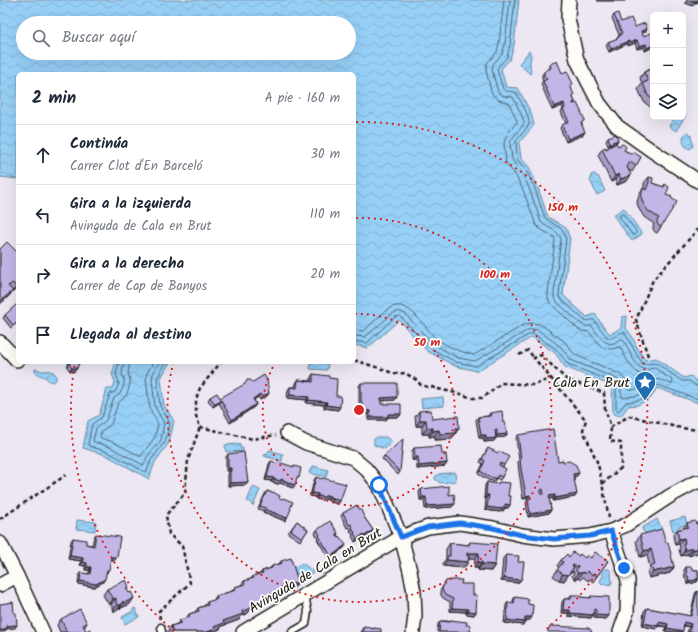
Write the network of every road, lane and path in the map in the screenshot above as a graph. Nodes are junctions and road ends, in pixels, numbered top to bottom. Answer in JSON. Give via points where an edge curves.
{"nodes":[{"id":1,"x":568,"y":0,"type":"edge"},
{"id":2,"x":698,"y":181,"type":"edge"},
{"id":3,"x":698,"y":230,"type":"edge"},
{"id":4,"x":0,"y":342,"type":"edge"},
{"id":5,"x":520,"y":355,"type":"dead end"},
{"id":6,"x":648,"y":356,"type":"dead end"},
{"id":7,"x":534,"y":358,"type":"junction"},
{"id":8,"x":16,"y":359,"type":"edge"},
{"id":9,"x":356,"y":361,"type":"edge"},
{"id":10,"x":219,"y":364,"type":"edge"},
{"id":11,"x":551,"y":378,"type":"junction"},
{"id":12,"x":611,"y":426,"type":"junction"},
{"id":13,"x":200,"y":427,"type":"junction"},
{"id":14,"x":698,"y":430,"type":"edge"},
{"id":15,"x":287,"y":433,"type":"joint"},
{"id":16,"x":66,"y":475,"type":"dead end"},
{"id":17,"x":698,"y":482,"type":"edge"},
{"id":18,"x":602,"y":484,"type":"junction"},
{"id":19,"x":0,"y":519,"type":"edge"},
{"id":20,"x":611,"y":531,"type":"junction"},
{"id":21,"x":401,"y":537,"type":"junction"},
{"id":22,"x":0,"y":543,"type":"edge"},
{"id":23,"x":17,"y":576,"type":"junction"},
{"id":24,"x":0,"y":585,"type":"edge"},
{"id":25,"x":305,"y":595,"type":"junction"},
{"id":26,"x":161,"y":630,"type":"edge"},
{"id":27,"x":43,"y":632,"type":"edge"},
{"id":28,"x":243,"y":632,"type":"edge"},
{"id":29,"x":292,"y":632,"type":"edge"},
{"id":30,"x":413,"y":632,"type":"edge"},
{"id":31,"x":620,"y":632,"type":"edge"}],
"edges":[{"from":1,"to":2,"type":"street","via":[[568,19],[576,60],[600,103],[618,126]]},
{"from":3,"to":6,"type":"path","via":[[653,280],[636,320]]},
{"from":4,"to":8,"type":"street"},
{"from":5,"to":7,"type":"path","via":[[528,350]]},
{"from":7,"to":11,"type":"path"},
{"from":7,"to":12,"type":"path","via":[[541,355],[566,379],[604,393],[605,409]]},
{"from":9,"to":11,"type":"path","via":[[395,374],[405,373],[421,385],[472,398],[482,398],[501,383],[535,386]]},
{"from":10,"to":13,"type":"path","via":[[200,388],[196,399],[196,416]]},
{"from":11,"to":18,"type":"path","via":[[586,420],[583,430],[598,464]]},
{"from":12,"to":14,"type":"path","via":[[629,416]]},
{"from":12,"to":18,"type":"path","via":[[610,441],[621,443],[621,468]]},
{"from":13,"to":15,"type":"path","via":[[253,439]]},
{"from":13,"to":26,"type":"path","via":[[188,460],[185,493],[166,515],[169,534],[182,546],[190,583],[159,611]]},
{"from":15,"to":21,"type":"street","via":[[306,443],[353,458],[366,469],[379,485]]},
{"from":16,"to":19,"type":"path"},
{"from":17,"to":20,"type":"street","name":"Avinguda de Cala en Brut"},
{"from":18,"to":20,"type":"path"},
{"from":20,"to":21,"type":"street","name":"Avinguda de Cala en Brut","via":[[590,536],[554,539],[460,523],[428,527]]},
{"from":20,"to":31,"type":"street","via":[[628,580],[627,612]]},
{"from":21,"to":25,"type":"street","name":"Avinguda de Cala en Brut"},
{"from":21,"to":30,"type":"street","via":[[414,592]]},
{"from":22,"to":23,"type":"street"},
{"from":23,"to":24,"type":"street"},
{"from":23,"to":27,"type":"street"},
{"from":25,"to":28,"type":"street","name":"Avinguda de Cala en Brut"},
{"from":25,"to":29,"type":"lane","via":[[308,611],[306,624]]}]}
